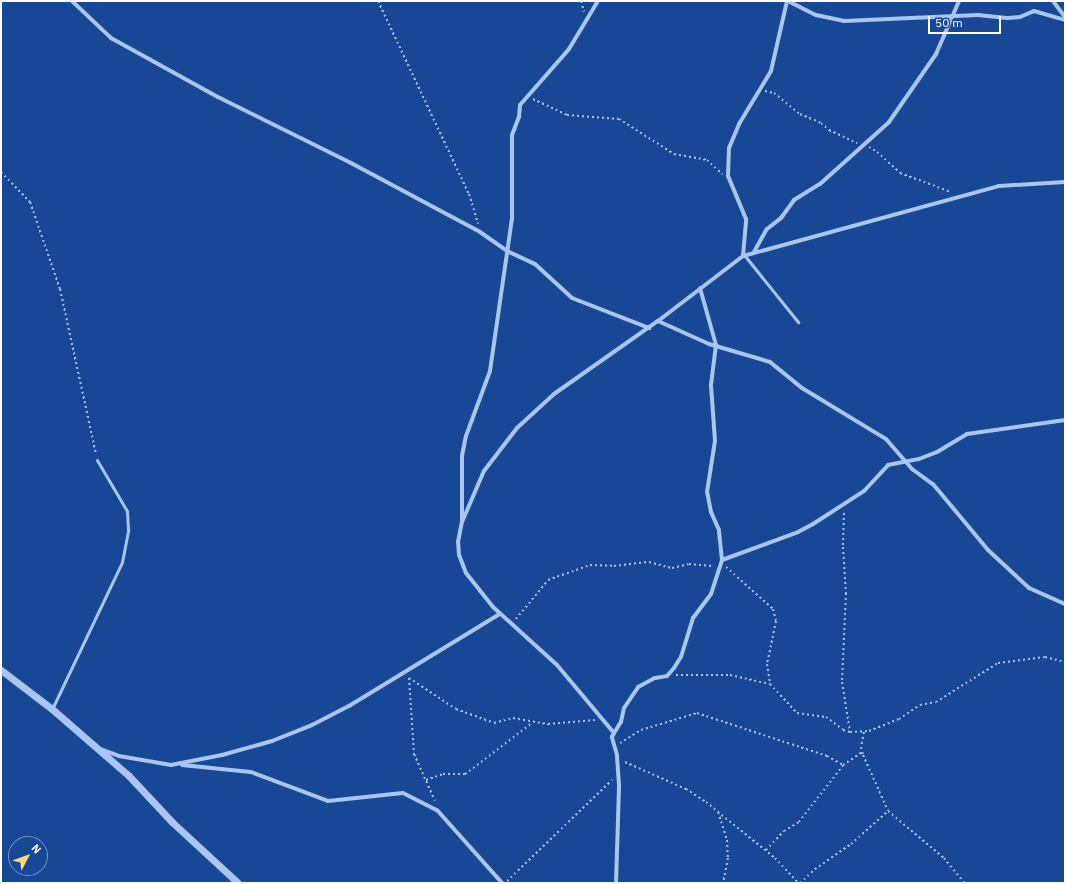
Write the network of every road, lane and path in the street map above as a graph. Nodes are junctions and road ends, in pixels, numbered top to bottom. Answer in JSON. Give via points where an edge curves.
{"nodes":[{"id":1,"x":72,"y":1,"type":"edge"},
{"id":2,"x":378,"y":1,"type":"edge"},
{"id":3,"x":598,"y":1,"type":"edge"},
{"id":4,"x":787,"y":1,"type":"edge"},
{"id":5,"x":959,"y":1,"type":"edge"},
{"id":6,"x":1053,"y":1,"type":"edge"},
{"id":7,"x":952,"y":16,"type":"junction"},
{"id":8,"x":1065,"y":17,"type":"edge"},
{"id":9,"x":1065,"y":20,"type":"edge"},
{"id":10,"x":761,"y":90,"type":"junction"},
{"id":11,"x":528,"y":96,"type":"junction"},
{"id":12,"x":863,"y":146,"type":"junction"},
{"id":13,"x":1,"y":172,"type":"edge"},
{"id":14,"x":728,"y":176,"type":"junction"},
{"id":15,"x":1065,"y":182,"type":"edge"},
{"id":16,"x":962,"y":197,"type":"junction"},
{"id":17,"x":480,"y":232,"type":"junction"},
{"id":18,"x":507,"y":251,"type":"junction"},
{"id":19,"x":754,"y":252,"type":"junction"},
{"id":20,"x":744,"y":256,"type":"junction"},
{"id":21,"x":700,"y":288,"type":"junction"},
{"id":22,"x":658,"y":321,"type":"junction"},
{"id":23,"x":798,"y":322,"type":"dead end"},
{"id":24,"x":648,"y":328,"type":"junction"},
{"id":25,"x":716,"y":345,"type":"junction"},
{"id":26,"x":1065,"y":420,"type":"edge"},
{"id":27,"x":97,"y":460,"type":"joint"},
{"id":28,"x":905,"y":461,"type":"junction"},
{"id":29,"x":845,"y":502,"type":"junction"},
{"id":30,"x":462,"y":522,"type":"junction"},
{"id":31,"x":722,"y":562,"type":"junction"},
{"id":32,"x":1065,"y":604,"type":"edge"},
{"id":33,"x":500,"y":614,"type":"junction"},
{"id":34,"x":511,"y":624,"type":"junction"},
{"id":35,"x":1065,"y":662,"type":"edge"},
{"id":36,"x":408,"y":669,"type":"junction"},
{"id":37,"x":1,"y":670,"type":"edge"},
{"id":38,"x":667,"y":676,"type":"junction"},
{"id":39,"x":410,"y":678,"type":"junction"},
{"id":40,"x":770,"y":684,"type":"junction"},
{"id":41,"x":52,"y":709,"type":"junction"},
{"id":42,"x":602,"y":719,"type":"junction"},
{"id":43,"x":532,"y":723,"type":"junction"},
{"id":44,"x":850,"y":732,"type":"junction"},
{"id":45,"x":864,"y":732,"type":"junction"},
{"id":46,"x":614,"y":733,"type":"junction"},
{"id":47,"x":94,"y":746,"type":"junction"},
{"id":48,"x":615,"y":746,"type":"junction"},
{"id":49,"x":862,"y":752,"type":"junction"},
{"id":50,"x":618,"y":760,"type":"junction"},
{"id":51,"x":171,"y":765,"type":"junction"},
{"id":52,"x":843,"y":766,"type":"junction"},
{"id":53,"x":618,"y":772,"type":"junction"},
{"id":54,"x":426,"y":780,"type":"junction"},
{"id":55,"x":437,"y":810,"type":"junction"},
{"id":56,"x":718,"y":811,"type":"junction"},
{"id":57,"x":888,"y":811,"type":"junction"},
{"id":58,"x":766,"y":850,"type":"junction"},
{"id":59,"x":238,"y":883,"type":"edge"},
{"id":60,"x":503,"y":883,"type":"edge"},
{"id":61,"x":616,"y":883,"type":"edge"},
{"id":62,"x":723,"y":883,"type":"edge"},
{"id":63,"x":799,"y":883,"type":"edge"},
{"id":64,"x":964,"y":883,"type":"edge"}],
"edges":[{"from":1,"to":17,"type":"street","via":[[111,38],[218,97],[351,163]]},
{"from":2,"to":17,"type":"path","via":[[470,194]]},
{"from":3,"to":11,"type":"street","via":[[570,49]]},
{"from":4,"to":7,"type":"street","via":[[816,15],[844,21]]},
{"from":4,"to":10,"type":"street","via":[[771,71]]},
{"from":5,"to":7,"type":"street"},
{"from":6,"to":8,"type":"street"},
{"from":7,"to":9,"type":"street","via":[[1007,18],[1020,17],[1034,10]]},
{"from":7,"to":12,"type":"street","via":[[936,54],[919,81],[889,122]]},
{"from":10,"to":12,"type":"path","via":[[774,93],[800,114]]},
{"from":10,"to":14,"type":"street","via":[[739,124],[729,148]]},
{"from":11,"to":14,"type":"path","via":[[567,115],[619,119],[674,154],[707,160],[723,175]]},
{"from":11,"to":18,"type":"street","via":[[520,106],[510,146],[513,196]]},
{"from":12,"to":16,"type":"path","via":[[877,152],[900,174]]},
{"from":12,"to":19,"type":"street","via":[[820,184],[794,200],[781,218],[764,233]]},
{"from":13,"to":27,"type":"path","via":[[30,202],[60,289]]},
{"from":14,"to":20,"type":"street","via":[[746,219]]},
{"from":15,"to":16,"type":"street","via":[[999,186]]},
{"from":16,"to":19,"type":"street"},
{"from":17,"to":18,"type":"street"},
{"from":18,"to":24,"type":"street","via":[[535,264],[572,298]]},
{"from":18,"to":30,"type":"street","via":[[490,371],[466,436],[462,456]]},
{"from":19,"to":20,"type":"street"},
{"from":20,"to":21,"type":"street"},
{"from":20,"to":23,"type":"lane"},
{"from":21,"to":22,"type":"street"},
{"from":21,"to":25,"type":"street"},
{"from":22,"to":24,"type":"street"},
{"from":22,"to":25,"type":"street"},
{"from":24,"to":30,"type":"street","via":[[554,394],[517,428],[484,471]]},
{"from":25,"to":28,"type":"street","via":[[770,362],[802,388],[886,440]]},
{"from":25,"to":31,"type":"street","via":[[711,385],[715,441],[708,492],[711,512],[720,530]]},
{"from":26,"to":28,"type":"street","via":[[967,434],[937,452]]},
{"from":27,"to":41,"type":"lane","via":[[127,511],[128,530],[122,562]]},
{"from":28,"to":29,"type":"street","via":[[888,465],[864,491]]},
{"from":28,"to":32,"type":"street","via":[[933,484],[988,550],[1030,588]]},
{"from":29,"to":31,"type":"street","via":[[798,532]]},
{"from":29,"to":44,"type":"path","via":[[843,547],[846,599],[842,682]]},
{"from":30,"to":33,"type":"street","via":[[458,542],[459,555],[477,588]]},
{"from":31,"to":34,"type":"path","via":[[709,567],[689,564],[672,568],[649,562],[626,566],[590,565],[548,580],[538,596]]},
{"from":31,"to":38,"type":"street","via":[[711,594],[693,618],[681,657]]},
{"from":31,"to":40,"type":"path","via":[[773,609],[776,622],[767,664]]},
{"from":33,"to":34,"type":"street"},
{"from":33,"to":36,"type":"street"},
{"from":34,"to":42,"type":"street","via":[[557,665]]},
{"from":35,"to":45,"type":"path","via":[[1045,657],[998,663],[936,702],[920,706],[899,720]]},
{"from":36,"to":39,"type":"path"},
{"from":36,"to":51,"type":"street","via":[[312,725],[272,741],[222,755]]},
{"from":37,"to":41,"type":"street"},
{"from":38,"to":40,"type":"path","via":[[730,675]]},
{"from":38,"to":46,"type":"street","via":[[655,678],[638,687],[624,708],[621,722]]},
{"from":39,"to":43,"type":"path","via":[[456,709],[482,720],[494,723],[513,718]]},
{"from":39,"to":54,"type":"path","via":[[414,754]]},
{"from":40,"to":44,"type":"path","via":[[797,713],[826,717]]},
{"from":41,"to":47,"type":"street"},
{"from":42,"to":43,"type":"path"},
{"from":42,"to":46,"type":"street"},
{"from":43,"to":54,"type":"path","via":[[465,774],[443,774]]},
{"from":44,"to":45,"type":"path"},
{"from":45,"to":49,"type":"path"},
{"from":46,"to":48,"type":"street","via":[[612,736]]},
{"from":47,"to":51,"type":"street","via":[[119,756]]},
{"from":47,"to":59,"type":"street"},
{"from":48,"to":50,"type":"street"},
{"from":48,"to":52,"type":"path","via":[[641,730],[697,713],[827,756]]},
{"from":49,"to":52,"type":"path"},
{"from":49,"to":57,"type":"path"},
{"from":50,"to":53,"type":"street"},
{"from":50,"to":56,"type":"path","via":[[686,790]]},
{"from":51,"to":55,"type":"street","via":[[251,772],[328,801],[403,793]]},
{"from":52,"to":58,"type":"path","via":[[799,822],[784,830]]},
{"from":53,"to":60,"type":"path","via":[[607,786]]},
{"from":53,"to":61,"type":"street"},
{"from":54,"to":55,"type":"path"},
{"from":55,"to":60,"type":"street"},
{"from":56,"to":58,"type":"path","via":[[739,831]]},
{"from":56,"to":62,"type":"path","via":[[727,840],[728,858]]},
{"from":57,"to":63,"type":"path","via":[[851,844]]},
{"from":57,"to":64,"type":"path","via":[[944,858]]},
{"from":58,"to":63,"type":"path"}]}
